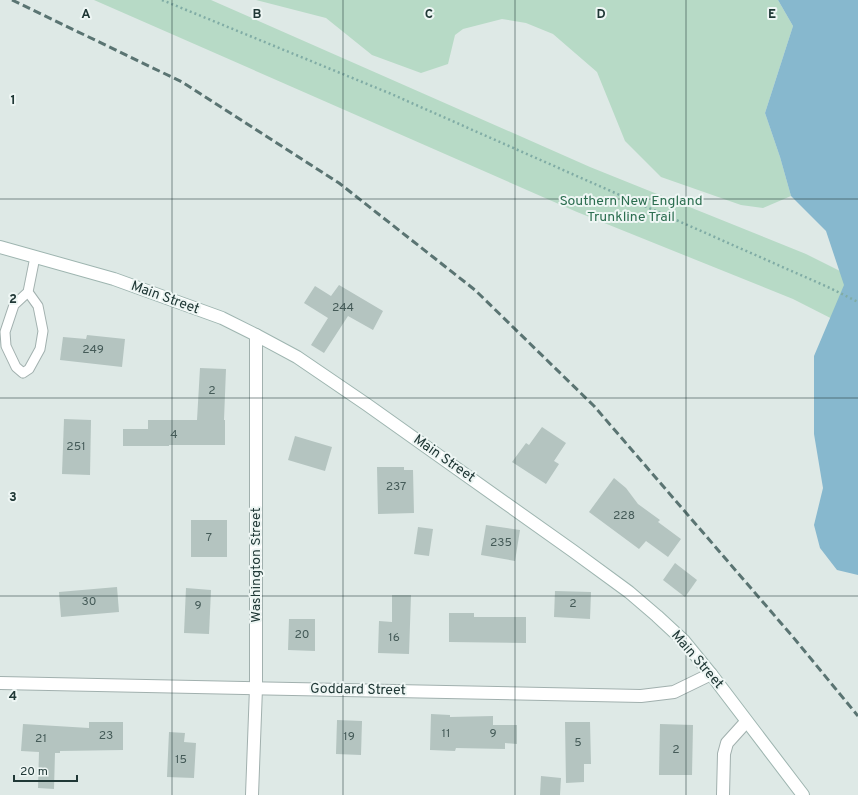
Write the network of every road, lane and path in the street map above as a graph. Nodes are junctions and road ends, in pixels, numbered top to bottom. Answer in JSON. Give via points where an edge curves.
{"nodes":[{"id":1,"x":162,"y":0,"type":"edge"},
{"id":2,"x":0,"y":247,"type":"edge"},
{"id":3,"x":36,"y":257,"type":"junction"},
{"id":4,"x":28,"y":292,"type":"junction"},
{"id":5,"x":858,"y":302,"type":"edge"},
{"id":6,"x":256,"y":335,"type":"junction"},
{"id":7,"x":711,"y":674,"type":"junction"},
{"id":8,"x":0,"y":683,"type":"edge"},
{"id":9,"x":256,"y":688,"type":"junction"},
{"id":10,"x":746,"y":722,"type":"junction"},
{"id":11,"x":252,"y":795,"type":"edge"},
{"id":12,"x":723,"y":795,"type":"edge"},
{"id":13,"x":803,"y":795,"type":"edge"}],
"edges":[{"from":1,"to":5,"type":"path","via":[[388,93]]},
{"from":2,"to":3,"type":"street","name":"Main Street"},
{"from":3,"to":4,"type":"lane"},
{"from":3,"to":6,"type":"street","name":"Main Street","via":[[114,279],[222,318]]},
{"from":4,"to":4,"type":"lane","via":[[38,306],[43,331],[40,349],[29,369],[23,373],[16,367],[6,346],[5,332],[14,305]]},
{"from":6,"to":7,"type":"street","name":"Main Street","via":[[297,357],[353,395],[580,555],[629,592],[673,631]]},
{"from":6,"to":9,"type":"street","name":"Washington Street"},
{"from":7,"to":9,"type":"street","name":"Goddard Street","via":[[674,692],[641,696]]},
{"from":7,"to":10,"type":"street","name":"Main Street"},
{"from":8,"to":9,"type":"street","name":"Goddard Street"},
{"from":9,"to":11,"type":"street","name":"Washington Street"},
{"from":10,"to":12,"type":"street","via":[[727,743],[724,754]]},
{"from":10,"to":13,"type":"street","name":"Main Street"}]}
